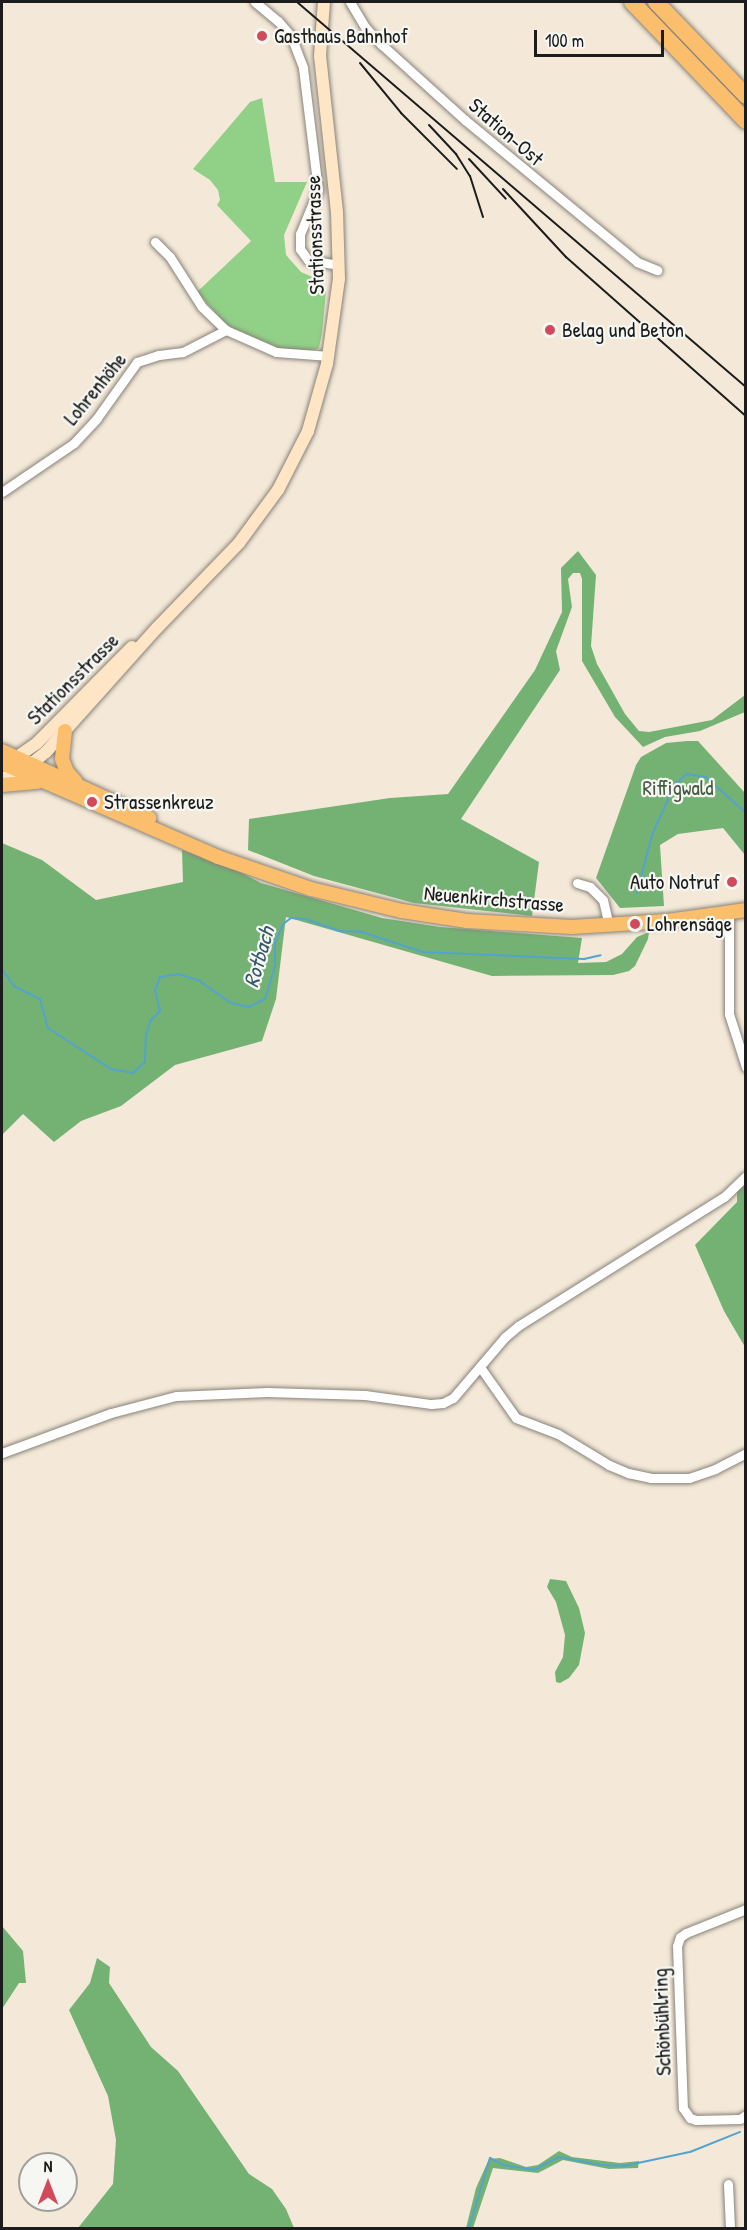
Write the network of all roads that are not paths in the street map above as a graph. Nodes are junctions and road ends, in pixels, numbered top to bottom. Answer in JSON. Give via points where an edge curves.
{"nodes":[{"id":1,"x":255,"y":2,"type":"edge"},
{"id":2,"x":324,"y":2,"type":"edge"},
{"id":3,"x":350,"y":2,"type":"edge"},
{"id":4,"x":632,"y":2,"type":"edge"},
{"id":5,"x":656,"y":2,"type":"edge"},
{"id":6,"x":662,"y":2,"type":"edge"},
{"id":7,"x":682,"y":29,"type":"junction"},
{"id":8,"x":746,"y":96,"type":"edge"},
{"id":9,"x":746,"y":122,"type":"edge"},
{"id":10,"x":155,"y":242,"type":"dead end"},
{"id":11,"x":339,"y":265,"type":"junction"},
{"id":12,"x":657,"y":270,"type":"dead end"},
{"id":13,"x":226,"y":330,"type":"junction"},
{"id":14,"x":329,"y":356,"type":"junction"},
{"id":15,"x":2,"y":492,"type":"edge"},
{"id":16,"x":157,"y":628,"type":"junction"},
{"id":17,"x":65,"y":731,"type":"junction"},
{"id":18,"x":2,"y":751,"type":"edge"},
{"id":19,"x":13,"y":764,"type":"edge"},
{"id":20,"x":2,"y":779,"type":"edge"},
{"id":21,"x":45,"y":782,"type":"junction"},
{"id":22,"x":2,"y":784,"type":"edge"},
{"id":23,"x":79,"y":785,"type":"junction"},
{"id":24,"x":245,"y":865,"type":"junction"},
{"id":25,"x":577,"y":883,"type":"dead end"},
{"id":26,"x":746,"y":910,"type":"edge"},
{"id":27,"x":729,"y":912,"type":"junction"},
{"id":28,"x":609,"y":926,"type":"junction"},
{"id":29,"x":746,"y":1066,"type":"edge"},
{"id":30,"x":746,"y":1176,"type":"edge"},
{"id":31,"x":480,"y":1367,"type":"junction"},
{"id":32,"x":2,"y":1453,"type":"edge"},
{"id":33,"x":746,"y":1453,"type":"edge"},
{"id":34,"x":746,"y":1910,"type":"edge"},
{"id":35,"x":746,"y":2115,"type":"edge"},
{"id":36,"x":728,"y":2184,"type":"dead end"},
{"id":37,"x":730,"y":2229,"type":"edge"}],
"edges":[{"from":1,"to":11,"type":"street","via":[[291,36],[298,49],[307,90],[318,189],[299,245],[308,260]]},
{"from":2,"to":11,"type":"main road","name":"Stationsstrasse","via":[[320,56]]},
{"from":3,"to":12,"type":"street","name":"Station-Ost","via":[[364,27],[465,120],[637,262]]},
{"from":4,"to":9,"type":"highway"},
{"from":5,"to":7,"type":"highway"},
{"from":6,"to":7,"type":"highway"},
{"from":7,"to":8,"type":"highway"},
{"from":10,"to":13,"type":"street","via":[[170,257],[202,307]]},
{"from":11,"to":14,"type":"main road","name":"Stationsstrasse"},
{"from":13,"to":14,"type":"street","via":[[276,352]]},
{"from":13,"to":15,"type":"street","name":"Lohrenhöhe","via":[[183,352],[137,362],[74,443]]},
{"from":14,"to":16,"type":"main road","name":"Stationsstrasse","via":[[308,431],[278,490],[239,543]]},
{"from":16,"to":17,"type":"main road","name":"Stationsstrasse"},
{"from":16,"to":19,"type":"main road","name":"Stationsstrasse","via":[[135,644]]},
{"from":17,"to":19,"type":"main road","name":"Stationsstrasse"},
{"from":17,"to":23,"type":"main road","via":[[63,762]]},
{"from":18,"to":19,"type":"main road","name":"Neuenkirchstrasse"},
{"from":19,"to":20,"type":"main road"},
{"from":19,"to":21,"type":"main road","name":"Neuenkirchstrasse"},
{"from":19,"to":23,"type":"main road","name":"Neuenkirchstrasse"},
{"from":21,"to":22,"type":"main road"},
{"from":21,"to":24,"type":"main road","name":"Neuenkirchstrasse"},
{"from":23,"to":24,"type":"main road","name":"Neuenkirchstrasse"},
{"from":24,"to":28,"type":"main road","name":"Neuenkirchstrasse","via":[[325,893],[423,915],[531,926]]},
{"from":25,"to":28,"type":"street","via":[[590,887],[603,900]]},
{"from":26,"to":27,"type":"main road","name":"Neuenkirchstrasse"},
{"from":27,"to":28,"type":"main road","name":"Neuenkirchstrasse"},
{"from":27,"to":29,"type":"street","via":[[729,1014]]},
{"from":30,"to":31,"type":"street","via":[[724,1197],[518,1326]]},
{"from":31,"to":32,"type":"street","via":[[453,1398],[443,1403],[365,1395],[267,1392],[176,1396],[111,1413]]},
{"from":31,"to":33,"type":"street","via":[[516,1418],[547,1429],[628,1473],[689,1478]]},
{"from":34,"to":35,"type":"street","name":"Schönbühlring","via":[[686,1933],[677,1946],[684,2111],[701,2121],[740,2119]]},
{"from":36,"to":37,"type":"street"}]}
